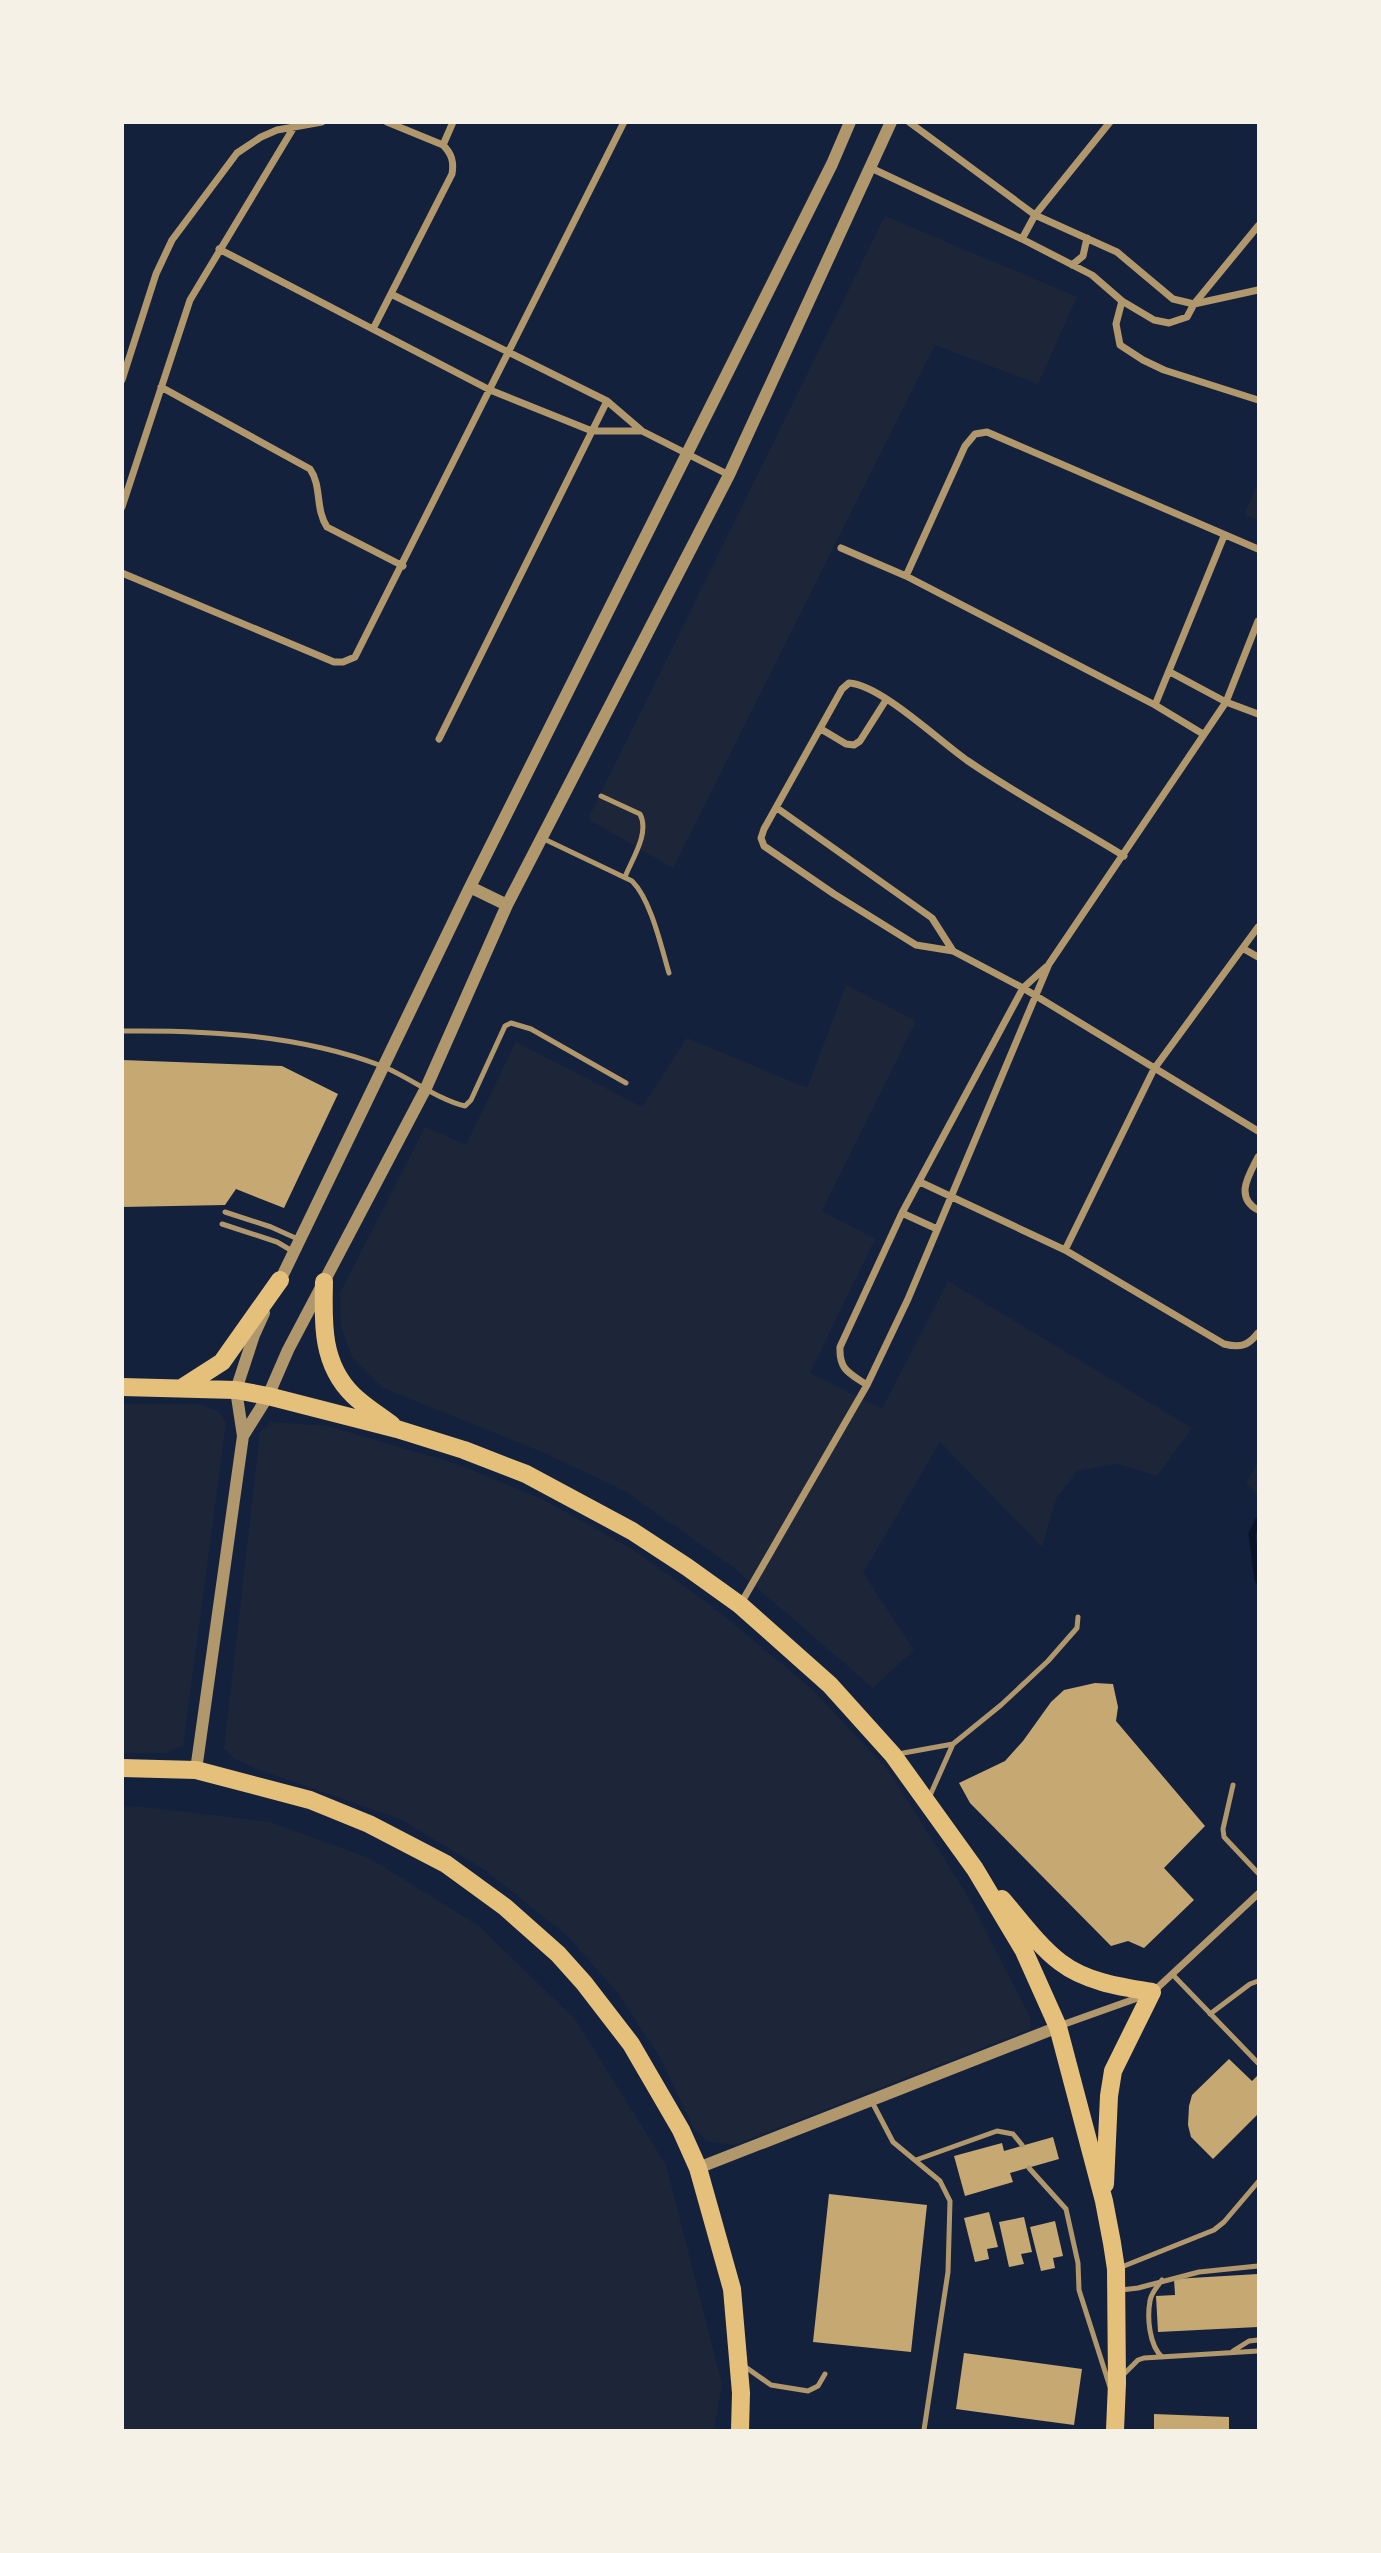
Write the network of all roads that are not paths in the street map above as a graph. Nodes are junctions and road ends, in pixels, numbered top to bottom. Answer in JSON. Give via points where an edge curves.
{"nodes":[{"id":1,"x":322,"y":122,"type":"edge"},
{"id":2,"x":387,"y":122,"type":"edge"},
{"id":3,"x":453,"y":122,"type":"edge"},
{"id":4,"x":624,"y":122,"type":"edge"},
{"id":5,"x":850,"y":122,"type":"edge"},
{"id":6,"x":891,"y":122,"type":"edge"},
{"id":7,"x":909,"y":122,"type":"edge"},
{"id":8,"x":1110,"y":122,"type":"edge"},
{"id":9,"x":294,"y":127,"type":"junction"},
{"id":10,"x":443,"y":145,"type":"junction"},
{"id":11,"x":871,"y":168,"type":"junction"},
{"id":12,"x":1035,"y":215,"type":"junction"},
{"id":13,"x":1258,"y":226,"type":"edge"},
{"id":14,"x":1087,"y":238,"type":"junction"},
{"id":15,"x":1022,"y":239,"type":"junction"},
{"id":16,"x":219,"y":249,"type":"junction"},
{"id":17,"x":1072,"y":265,"type":"junction"},
{"id":18,"x":1258,"y":290,"type":"edge"},
{"id":19,"x":391,"y":294,"type":"junction"},
{"id":20,"x":1122,"y":301,"type":"junction"},
{"id":21,"x":1194,"y":304,"type":"junction"},
{"id":22,"x":373,"y":329,"type":"junction"},
{"id":23,"x":509,"y":353,"type":"junction"},
{"id":24,"x":122,"y":380,"type":"edge"},
{"id":25,"x":161,"y":387,"type":"junction"},
{"id":26,"x":490,"y":390,"type":"junction"},
{"id":27,"x":1258,"y":400,"type":"edge"},
{"id":28,"x":607,"y":401,"type":"junction"},
{"id":29,"x":592,"y":431,"type":"junction"},
{"id":30,"x":642,"y":431,"type":"junction"},
{"id":31,"x":687,"y":454,"type":"junction"},
{"id":32,"x":729,"y":475,"type":"junction"},
{"id":33,"x":122,"y":507,"type":"edge"},
{"id":34,"x":1224,"y":536,"type":"junction"},
{"id":35,"x":841,"y":548,"type":"dead end"},
{"id":36,"x":1258,"y":549,"type":"edge"},
{"id":37,"x":402,"y":566,"type":"junction"},
{"id":38,"x":122,"y":573,"type":"edge"},
{"id":39,"x":906,"y":576,"type":"junction"},
{"id":40,"x":1258,"y":621,"type":"edge"},
{"id":41,"x":1170,"y":672,"type":"junction"},
{"id":42,"x":886,"y":700,"type":"junction"},
{"id":43,"x":1226,"y":702,"type":"junction"},
{"id":44,"x":1155,"y":705,"type":"junction"},
{"id":45,"x":1258,"y":715,"type":"edge"},
{"id":46,"x":821,"y":729,"type":"junction"},
{"id":47,"x":1203,"y":734,"type":"junction"},
{"id":48,"x":439,"y":739,"type":"dead end"},
{"id":49,"x":601,"y":796,"type":"dead end"},
{"id":50,"x":777,"y":808,"type":"junction"},
{"id":51,"x":542,"y":838,"type":"junction"},
{"id":52,"x":1124,"y":856,"type":"junction"},
{"id":53,"x":625,"y":877,"type":"junction"},
{"id":54,"x":470,"y":887,"type":"junction"},
{"id":55,"x":507,"y":905,"type":"junction"},
{"id":56,"x":1258,"y":928,"type":"edge"},
{"id":57,"x":1244,"y":949,"type":"junction"},
{"id":58,"x":953,"y":951,"type":"junction"},
{"id":59,"x":1258,"y":957,"type":"edge"},
{"id":60,"x":1049,"y":964,"type":"junction"},
{"id":61,"x":669,"y":973,"type":"dead end"},
{"id":62,"x":1023,"y":988,"type":"junction"},
{"id":63,"x":1035,"y":995,"type":"junction"},
{"id":64,"x":122,"y":1031,"type":"edge"},
{"id":65,"x":383,"y":1067,"type":"junction"},
{"id":66,"x":1154,"y":1069,"type":"junction"},
{"id":67,"x":626,"y":1083,"type":"dead end"},
{"id":68,"x":426,"y":1087,"type":"junction"},
{"id":69,"x":1258,"y":1131,"type":"edge"},
{"id":70,"x":1258,"y":1157,"type":"edge"},
{"id":71,"x":920,"y":1182,"type":"junction"},
{"id":72,"x":951,"y":1196,"type":"junction"},
{"id":73,"x":1258,"y":1210,"type":"edge"},
{"id":74,"x":225,"y":1212,"type":"dead end"},
{"id":75,"x":902,"y":1213,"type":"junction"},
{"id":76,"x":222,"y":1224,"type":"dead end"},
{"id":77,"x":937,"y":1229,"type":"junction"},
{"id":78,"x":297,"y":1246,"type":"junction"},
{"id":79,"x":1065,"y":1250,"type":"junction"},
{"id":80,"x":280,"y":1280,"type":"junction"},
{"id":81,"x":324,"y":1282,"type":"junction"},
{"id":82,"x":1258,"y":1333,"type":"edge"},
{"id":83,"x":867,"y":1385,"type":"junction"},
{"id":84,"x":122,"y":1387,"type":"edge"},
{"id":85,"x":181,"y":1388,"type":"junction"},
{"id":86,"x":236,"y":1390,"type":"junction"},
{"id":87,"x":268,"y":1396,"type":"junction"},
{"id":88,"x":397,"y":1429,"type":"junction"},
{"id":89,"x":243,"y":1436,"type":"junction"},
{"id":90,"x":740,"y":1605,"type":"junction"},
{"id":91,"x":1078,"y":1617,"type":"dead end"},
{"id":92,"x":953,"y":1744,"type":"junction"},
{"id":93,"x":893,"y":1755,"type":"junction"},
{"id":94,"x":122,"y":1768,"type":"edge"},
{"id":95,"x":197,"y":1770,"type":"junction"},
{"id":96,"x":1233,"y":1785,"type":"dead end"},
{"id":97,"x":927,"y":1802,"type":"junction"},
{"id":98,"x":975,"y":1869,"type":"junction"},
{"id":99,"x":1258,"y":1873,"type":"edge"},
{"id":100,"x":1258,"y":1894,"type":"edge"},
{"id":101,"x":1172,"y":1975,"type":"junction"},
{"id":102,"x":1258,"y":1981,"type":"edge"},
{"id":103,"x":1152,"y":1992,"type":"junction"},
{"id":104,"x":1210,"y":2014,"type":"junction"},
{"id":105,"x":1058,"y":2027,"type":"junction"},
{"id":106,"x":1258,"y":2063,"type":"edge"},
{"id":107,"x":871,"y":2100,"type":"junction"},
{"id":108,"x":1023,"y":2145,"type":"dead end"},
{"id":109,"x":916,"y":2160,"type":"junction"},
{"id":110,"x":698,"y":2168,"type":"junction"},
{"id":111,"x":1029,"y":2168,"type":"dead end"},
{"id":112,"x":1258,"y":2182,"type":"edge"},
{"id":113,"x":1104,"y":2201,"type":"junction"},
{"id":114,"x":1258,"y":2266,"type":"edge"},
{"id":115,"x":1116,"y":2269,"type":"junction"},
{"id":116,"x":1199,"y":2272,"type":"junction"},
{"id":117,"x":1213,"y":2276,"type":"dead end"},
{"id":118,"x":1162,"y":2280,"type":"junction"},
{"id":119,"x":1115,"y":2291,"type":"junction"},
{"id":120,"x":1258,"y":2340,"type":"edge"},
{"id":121,"x":1258,"y":2351,"type":"edge"},
{"id":122,"x":1230,"y":2353,"type":"junction"},
{"id":123,"x":1161,"y":2357,"type":"junction"},
{"id":124,"x":739,"y":2362,"type":"junction"},
{"id":125,"x":825,"y":2374,"type":"dead end"},
{"id":126,"x":1117,"y":2383,"type":"junction"},
{"id":127,"x":1117,"y":2407,"type":"junction"},
{"id":128,"x":740,"y":2431,"type":"edge"},
{"id":129,"x":924,"y":2431,"type":"edge"},
{"id":130,"x":1115,"y":2431,"type":"edge"}],
"edges":[{"from":1,"to":9,"type":"street"},
{"from":2,"to":10,"type":"street"},
{"from":3,"to":10,"type":"street"},
{"from":4,"to":23,"type":"street"},
{"from":5,"to":31,"type":"street"},
{"from":6,"to":11,"type":"street"},
{"from":7,"to":12,"type":"street"},
{"from":8,"to":12,"type":"street"},
{"from":9,"to":16,"type":"street"},
{"from":9,"to":24,"type":"street","via":[[261,136],[237,153],[172,240],[156,274]]},
{"from":10,"to":19,"type":"street","via":[[452,158],[452,174]]},
{"from":11,"to":15,"type":"street"},
{"from":11,"to":32,"type":"street"},
{"from":12,"to":14,"type":"street"},
{"from":12,"to":15,"type":"street"},
{"from":13,"to":21,"type":"street"},
{"from":14,"to":17,"type":"street","via":[[1083,256]]},
{"from":14,"to":21,"type":"street","via":[[1117,252],[1173,299]]},
{"from":15,"to":17,"type":"street"},
{"from":16,"to":22,"type":"street"},
{"from":16,"to":25,"type":"street","via":[[190,300]]},
{"from":17,"to":20,"type":"street","via":[[1092,275]]},
{"from":18,"to":21,"type":"street"},
{"from":19,"to":22,"type":"street"},
{"from":19,"to":23,"type":"street"},
{"from":20,"to":21,"type":"street","via":[[1154,320],[1169,323],[1187,317]]},
{"from":20,"to":27,"type":"street","via":[[1116,324],[1120,345],[1164,370]]},
{"from":22,"to":26,"type":"street"},
{"from":23,"to":26,"type":"street"},
{"from":23,"to":28,"type":"street"},
{"from":25,"to":33,"type":"street"},
{"from":25,"to":37,"type":"street","via":[[310,469],[327,527]]},
{"from":26,"to":29,"type":"street"},
{"from":26,"to":37,"type":"street"},
{"from":28,"to":29,"type":"street"},
{"from":28,"to":30,"type":"street"},
{"from":29,"to":30,"type":"street"},
{"from":29,"to":48,"type":"street"},
{"from":30,"to":31,"type":"street"},
{"from":31,"to":32,"type":"street"},
{"from":31,"to":54,"type":"street"},
{"from":32,"to":51,"type":"street"},
{"from":34,"to":36,"type":"street"},
{"from":34,"to":39,"type":"street","via":[[987,432],[975,434],[965,446]]},
{"from":34,"to":41,"type":"street"},
{"from":35,"to":39,"type":"street"},
{"from":37,"to":38,"type":"street","via":[[359,652],[343,662]]},
{"from":39,"to":44,"type":"street"},
{"from":40,"to":43,"type":"street"},
{"from":41,"to":43,"type":"street"},
{"from":41,"to":44,"type":"street"},
{"from":42,"to":46,"type":"street","via":[[854,745]]},
{"from":42,"to":46,"type":"street","via":[[849,683]]},
{"from":42,"to":52,"type":"street","via":[[969,761]]},
{"from":43,"to":45,"type":"street"},
{"from":43,"to":47,"type":"street"},
{"from":44,"to":47,"type":"street"},
{"from":46,"to":50,"type":"street"},
{"from":47,"to":52,"type":"street"},
{"from":49,"to":53,"type":"lane","via":[[643,819],[642,836]]},
{"from":50,"to":58,"type":"street","via":[[932,918]]},
{"from":50,"to":58,"type":"street","via":[[764,829],[764,846],[916,945]]},
{"from":51,"to":53,"type":"lane"},
{"from":51,"to":55,"type":"street"},
{"from":52,"to":60,"type":"street"},
{"from":53,"to":61,"type":"lane","via":[[643,897]]},
{"from":54,"to":55,"type":"street"},
{"from":54,"to":65,"type":"street"},
{"from":55,"to":68,"type":"street"},
{"from":56,"to":57,"type":"street"},
{"from":57,"to":59,"type":"street"},
{"from":57,"to":66,"type":"street"},
{"from":58,"to":62,"type":"street"},
{"from":60,"to":62,"type":"street"},
{"from":60,"to":63,"type":"street"},
{"from":62,"to":63,"type":"street"},
{"from":62,"to":71,"type":"street"},
{"from":63,"to":66,"type":"street"},
{"from":63,"to":72,"type":"street"},
{"from":64,"to":65,"type":"lane","via":[[238,1035],[313,1045]]},
{"from":65,"to":68,"type":"lane"},
{"from":65,"to":78,"type":"street"},
{"from":66,"to":69,"type":"street"},
{"from":66,"to":79,"type":"street"},
{"from":67,"to":68,"type":"lane","via":[[531,1029],[511,1023],[505,1026],[469,1104],[458,1105]]},
{"from":68,"to":81,"type":"street"},
{"from":70,"to":73,"type":"street","via":[[1244,1187],[1245,1198]]},
{"from":71,"to":72,"type":"street"},
{"from":71,"to":75,"type":"street"},
{"from":72,"to":77,"type":"street"},
{"from":72,"to":79,"type":"street"},
{"from":74,"to":78,"type":"lane","via":[[271,1227]]},
{"from":75,"to":77,"type":"street"},
{"from":75,"to":83,"type":"street","via":[[840,1347],[839,1361]]},
{"from":76,"to":78,"type":"lane"},
{"from":77,"to":83,"type":"street"},
{"from":78,"to":80,"type":"street"},
{"from":79,"to":82,"type":"street","via":[[1224,1344],[1250,1344]]},
{"from":80,"to":85,"type":"main road","via":[[222,1362]]},
{"from":80,"to":86,"type":"street","via":[[254,1335]]},
{"from":81,"to":87,"type":"street"},
{"from":81,"to":88,"type":"main road","via":[[324,1340],[336,1372],[352,1394]]},
{"from":83,"to":90,"type":"street"},
{"from":84,"to":85,"type":"main road"},
{"from":85,"to":86,"type":"main road"},
{"from":86,"to":87,"type":"main road"},
{"from":86,"to":89,"type":"street"},
{"from":87,"to":88,"type":"main road"},
{"from":87,"to":89,"type":"street"},
{"from":88,"to":90,"type":"main road","via":[[526,1474],[581,1501]]},
{"from":89,"to":95,"type":"street"},
{"from":90,"to":93,"type":"main road","via":[[830,1685]]},
{"from":91,"to":92,"type":"lane","via":[[1077,1628],[1048,1661]]},
{"from":92,"to":93,"type":"lane"},
{"from":92,"to":97,"type":"lane"},
{"from":93,"to":97,"type":"main road"},
{"from":94,"to":95,"type":"main road"},
{"from":95,"to":110,"type":"main road","via":[[310,1800],[369,1824],[446,1864],[505,1907],[558,1954],[608,2013],[652,2077]]},
{"from":96,"to":99,"type":"lane","via":[[1224,1837]]},
{"from":97,"to":98,"type":"main road"},
{"from":98,"to":103,"type":"main road","via":[[1063,1964],[1105,1983]]},
{"from":98,"to":105,"type":"main road","via":[[1024,1951]]},
{"from":100,"to":101,"type":"street"},
{"from":101,"to":103,"type":"street"},
{"from":101,"to":104,"type":"lane"},
{"from":102,"to":104,"type":"lane"},
{"from":103,"to":105,"type":"street"},
{"from":103,"to":113,"type":"main road","via":[[1111,2083]]},
{"from":104,"to":106,"type":"lane"},
{"from":105,"to":107,"type":"street"},
{"from":105,"to":113,"type":"main road"},
{"from":107,"to":109,"type":"lane","via":[[893,2142]]},
{"from":107,"to":110,"type":"street"},
{"from":108,"to":109,"type":"lane","via":[[1013,2134],[997,2131]]},
{"from":109,"to":129,"type":"lane","via":[[940,2180],[950,2201],[948,2272]]},
{"from":110,"to":124,"type":"main road","via":[[732,2288]]},
{"from":111,"to":127,"type":"lane","via":[[1066,2209],[1079,2290]]},
{"from":112,"to":115,"type":"lane","via":[[1214,2230]]},
{"from":113,"to":115,"type":"main road"},
{"from":114,"to":116,"type":"lane"},
{"from":115,"to":119,"type":"main road"},
{"from":116,"to":117,"type":"lane"},
{"from":116,"to":118,"type":"lane"},
{"from":118,"to":119,"type":"lane"},
{"from":118,"to":123,"type":"lane","via":[[1149,2310],[1152,2344]]},
{"from":119,"to":126,"type":"main road"},
{"from":120,"to":122,"type":"lane"},
{"from":121,"to":122,"type":"lane"},
{"from":122,"to":123,"type":"lane"},
{"from":123,"to":126,"type":"lane","via":[[1138,2360]]},
{"from":124,"to":125,"type":"lane","via":[[771,2385],[808,2391],[818,2386]]},
{"from":124,"to":128,"type":"main road"},
{"from":126,"to":127,"type":"main road"},
{"from":127,"to":130,"type":"main road"}]}
